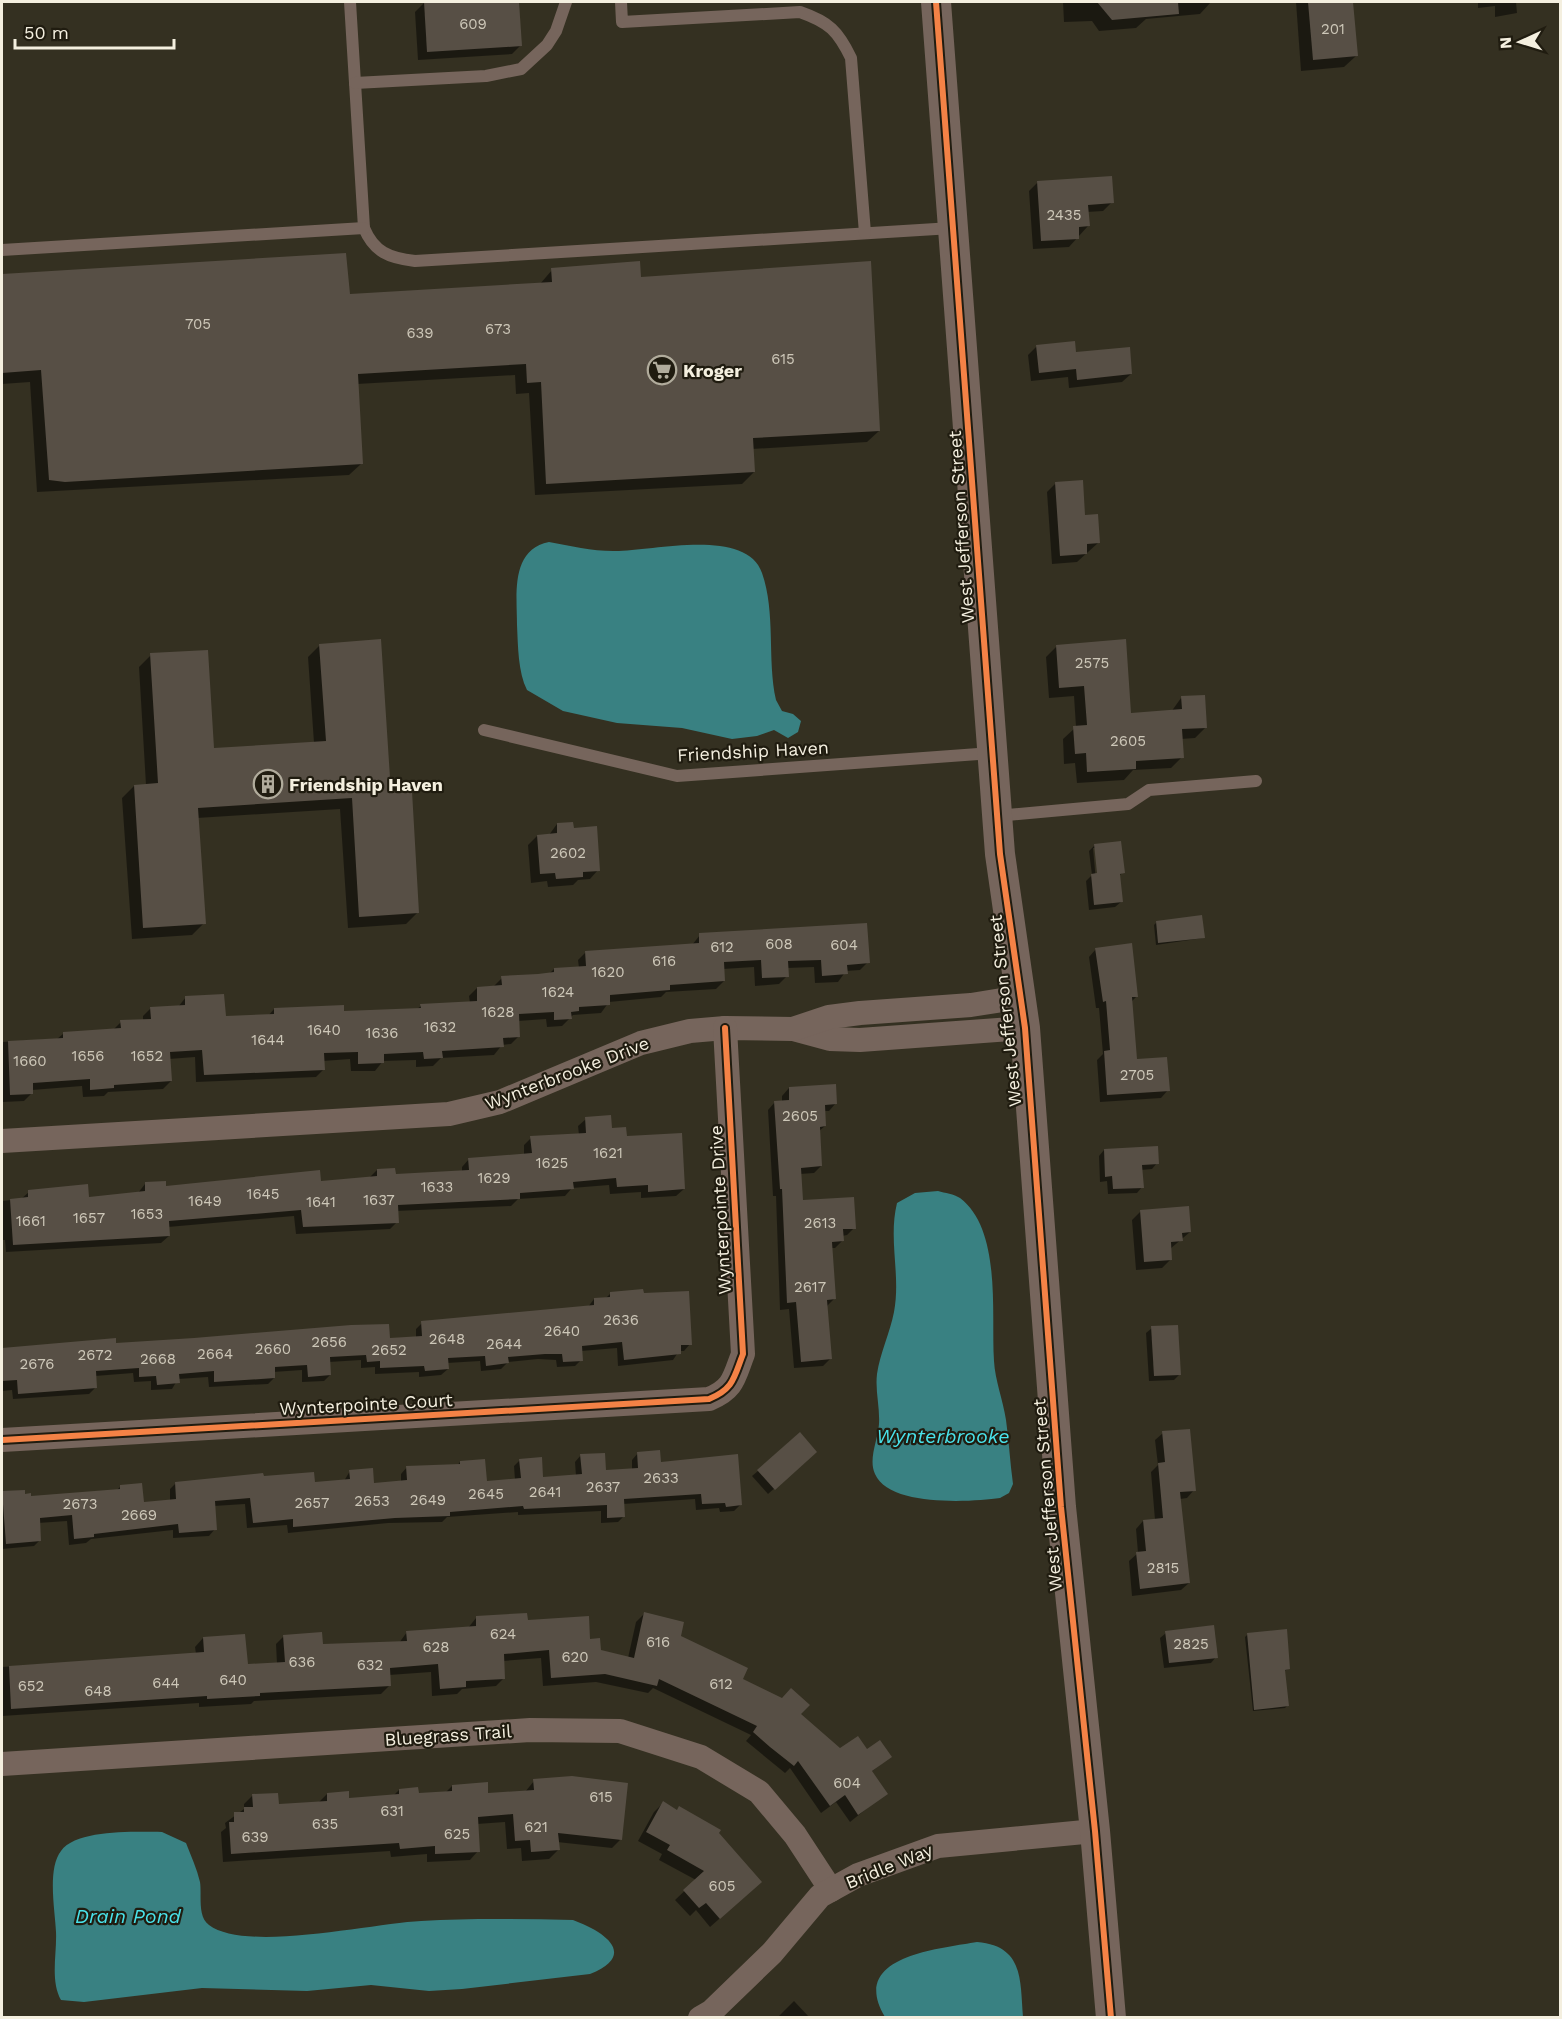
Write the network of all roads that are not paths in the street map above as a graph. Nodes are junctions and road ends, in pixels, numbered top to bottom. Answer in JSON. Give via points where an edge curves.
{"nodes":[{"id":1,"x":350,"y":2,"type":"edge"},
{"id":2,"x":566,"y":2,"type":"edge"},
{"id":3,"x":621,"y":2,"type":"edge"},
{"id":4,"x":936,"y":2,"type":"edge"},
{"id":5,"x":355,"y":83,"type":"junction"},
{"id":6,"x":364,"y":228,"type":"junction"},
{"id":7,"x":952,"y":228,"type":"junction"},
{"id":8,"x":865,"y":233,"type":"junction"},
{"id":9,"x":2,"y":250,"type":"edge"},
{"id":10,"x":484,"y":730,"type":"dead end"},
{"id":11,"x":992,"y":753,"type":"junction"},
{"id":12,"x":1256,"y":781,"type":"dead end"},
{"id":13,"x":997,"y":816,"type":"junction"},
{"id":14,"x":1022,"y":998,"type":"junction"},
{"id":15,"x":725,"y":1028,"type":"junction"},
{"id":16,"x":1025,"y":1028,"type":"junction"},
{"id":17,"x":793,"y":1029,"type":"junction"},
{"id":18,"x":2,"y":1141,"type":"edge"},
{"id":19,"x":730,"y":1388,"type":"joint"},
{"id":20,"x":2,"y":1440,"type":"edge"},
{"id":21,"x":2,"y":1764,"type":"edge"},
{"id":22,"x":1095,"y":1830,"type":"junction"},
{"id":23,"x":831,"y":1890,"type":"junction"},
{"id":24,"x":700,"y":2018,"type":"edge"},
{"id":25,"x":1111,"y":2018,"type":"edge"}],
"edges":[{"from":1,"to":5,"type":"lane"},
{"from":2,"to":5,"type":"lane","via":[[547,45],[521,69],[486,76]]},
{"from":3,"to":8,"type":"lane","via":[[622,22],[800,12],[820,19],[839,35],[851,58]]},
{"from":4,"to":7,"type":"street","name":"West Jefferson Street"},
{"from":5,"to":6,"type":"lane"},
{"from":6,"to":8,"type":"lane","via":[[370,243],[381,252],[395,259],[415,261]]},
{"from":6,"to":9,"type":"lane"},
{"from":7,"to":8,"type":"lane"},
{"from":7,"to":11,"type":"street","name":"West Jefferson Street"},
{"from":10,"to":11,"type":"lane","name":"Friendship Haven","via":[[676,776]]},
{"from":11,"to":13,"type":"street","name":"West Jefferson Street"},
{"from":12,"to":13,"type":"lane","via":[[1149,790],[1128,804]]},
{"from":13,"to":14,"type":"street","name":"West Jefferson Street"},
{"from":14,"to":16,"type":"street","name":"West Jefferson Street"},
{"from":14,"to":17,"type":"street","name":"Wynterbrooke Drive","via":[[860,1012]]},
{"from":15,"to":17,"type":"street","name":"Wynterbrooke Drive"},
{"from":15,"to":18,"type":"street","name":"Wynterbrooke Drive","via":[[690,1031],[641,1043],[500,1102],[449,1114]]},
{"from":15,"to":19,"type":"street","name":"Wynterpointe Drive","via":[[744,1354]]},
{"from":16,"to":17,"type":"street","via":[[860,1040],[830,1039]]},
{"from":16,"to":22,"type":"street","name":"West Jefferson Street","via":[[1061,1507]]},
{"from":19,"to":20,"type":"street","name":"Wynterpointe Court","via":[[710,1399]]},
{"from":21,"to":23,"type":"street","name":"Bluegrass Trail","via":[[530,1730],[620,1731],[701,1756],[759,1792],[795,1835]]},
{"from":22,"to":23,"type":"street","name":"Bridle Way","via":[[938,1846],[858,1875]]},
{"from":22,"to":25,"type":"street","name":"West Jefferson Street"},
{"from":23,"to":24,"type":"street","name":"Bridle Way","via":[[820,1896],[772,1953]]}]}
